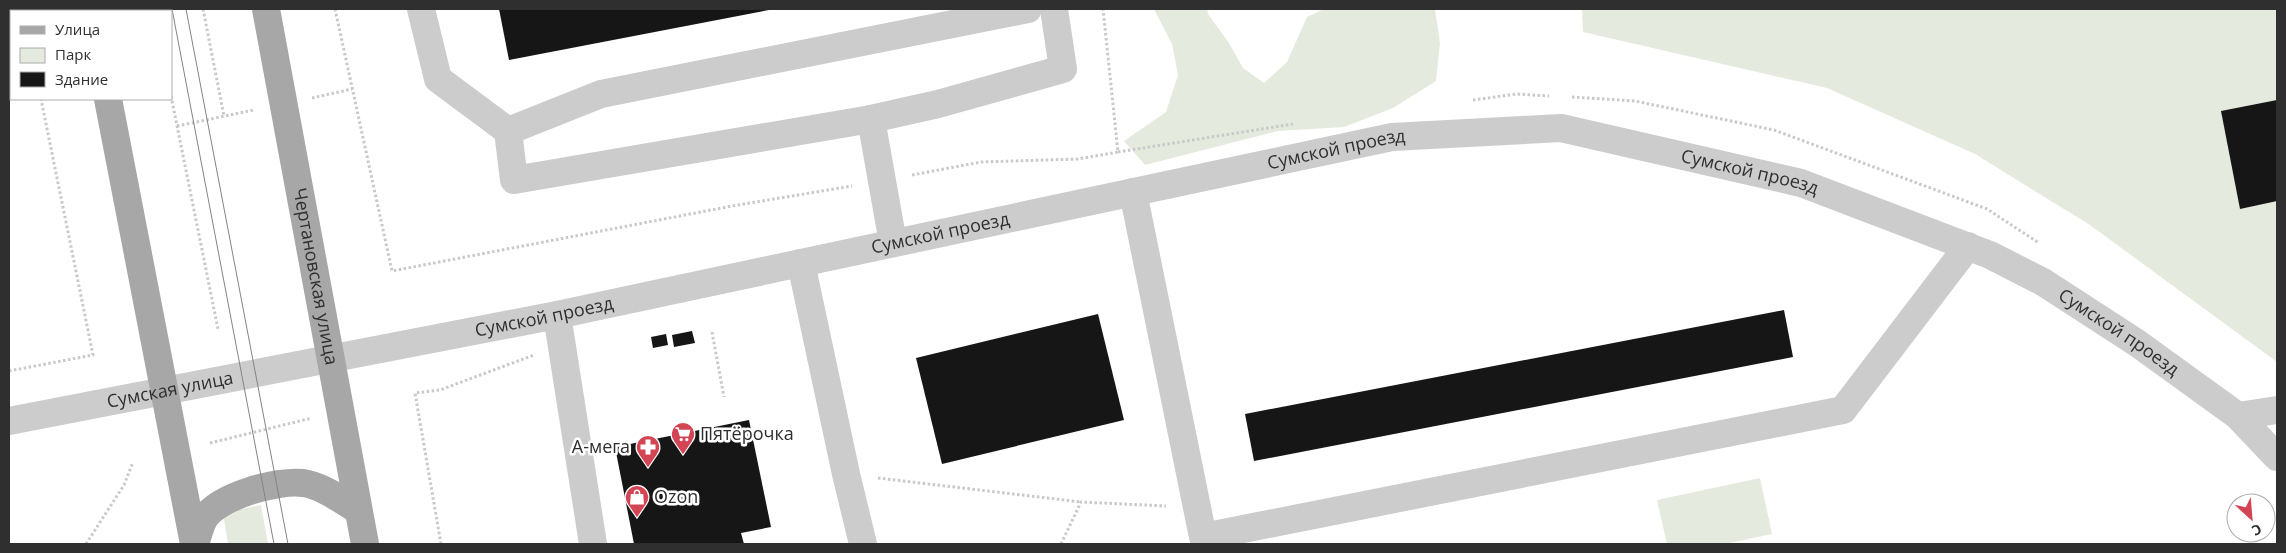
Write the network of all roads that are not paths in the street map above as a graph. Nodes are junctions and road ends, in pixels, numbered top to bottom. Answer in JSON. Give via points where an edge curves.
{"nodes":[{"id":1,"x":266,"y":9,"type":"edge"},
{"id":2,"x":421,"y":9,"type":"edge"},
{"id":3,"x":1028,"y":9,"type":"edge"},
{"id":4,"x":1054,"y":9,"type":"edge"},
{"id":5,"x":108,"y":100,"type":"edge"},
{"id":6,"x":871,"y":119,"type":"junction"},
{"id":7,"x":508,"y":131,"type":"junction"},
{"id":8,"x":1132,"y":192,"type":"junction"},
{"id":9,"x":893,"y":243,"type":"junction"},
{"id":10,"x":1968,"y":246,"type":"junction"},
{"id":11,"x":801,"y":263,"type":"junction"},
{"id":12,"x":556,"y":315,"type":"junction"},
{"id":13,"x":331,"y":359,"type":"junction"},
{"id":14,"x":165,"y":391,"type":"junction"},
{"id":15,"x":2277,"y":410,"type":"edge"},
{"id":16,"x":2238,"y":416,"type":"junction"},
{"id":17,"x":9,"y":421,"type":"edge"},
{"id":18,"x":2277,"y":457,"type":"edge"},
{"id":19,"x":358,"y":510,"type":"junction"},
{"id":20,"x":1203,"y":540,"type":"edge"},
{"id":21,"x":194,"y":544,"type":"edge"},
{"id":22,"x":365,"y":544,"type":"edge"},
{"id":23,"x":593,"y":544,"type":"edge"},
{"id":24,"x":864,"y":544,"type":"edge"}],
"edges":[{"from":1,"to":13,"type":"main road","name":"Чертановская улица"},
{"from":2,"to":7,"type":"street","via":[[438,79]]},
{"from":3,"to":7,"type":"street","via":[[602,94]]},
{"from":4,"to":6,"type":"street","via":[[1063,69]]},
{"from":5,"to":14,"type":"main road"},
{"from":6,"to":7,"type":"street","via":[[514,180]]},
{"from":6,"to":9,"type":"street"},
{"from":8,"to":9,"type":"street","name":"Сумской проезд"},
{"from":8,"to":10,"type":"street","name":"Сумской проезд","via":[[1392,137],[1561,128],[1801,183]]},
{"from":8,"to":20,"type":"street"},
{"from":9,"to":11,"type":"street","name":"Сумской проезд"},
{"from":10,"to":16,"type":"street","name":"Сумской проезд","via":[[2044,282],[2137,343]]},
{"from":10,"to":20,"type":"street","via":[[1843,410]]},
{"from":11,"to":12,"type":"street","name":"Сумской проезд"},
{"from":11,"to":24,"type":"street"},
{"from":12,"to":13,"type":"street","name":"Сумской проезд"},
{"from":12,"to":23,"type":"street"},
{"from":13,"to":14,"type":"street","name":"Сумская улица"},
{"from":13,"to":19,"type":"main road","name":"Чертановская улица"},
{"from":14,"to":17,"type":"street","name":"Сумская улица"},
{"from":14,"to":21,"type":"main road"},
{"from":15,"to":16,"type":"street"},
{"from":16,"to":18,"type":"street","name":"Сумской проезд"},
{"from":19,"to":21,"type":"main road","via":[[328,492],[304,483],[270,485],[227,500],[204,518]]},
{"from":19,"to":22,"type":"main road","name":"Чертановская улица"}]}
